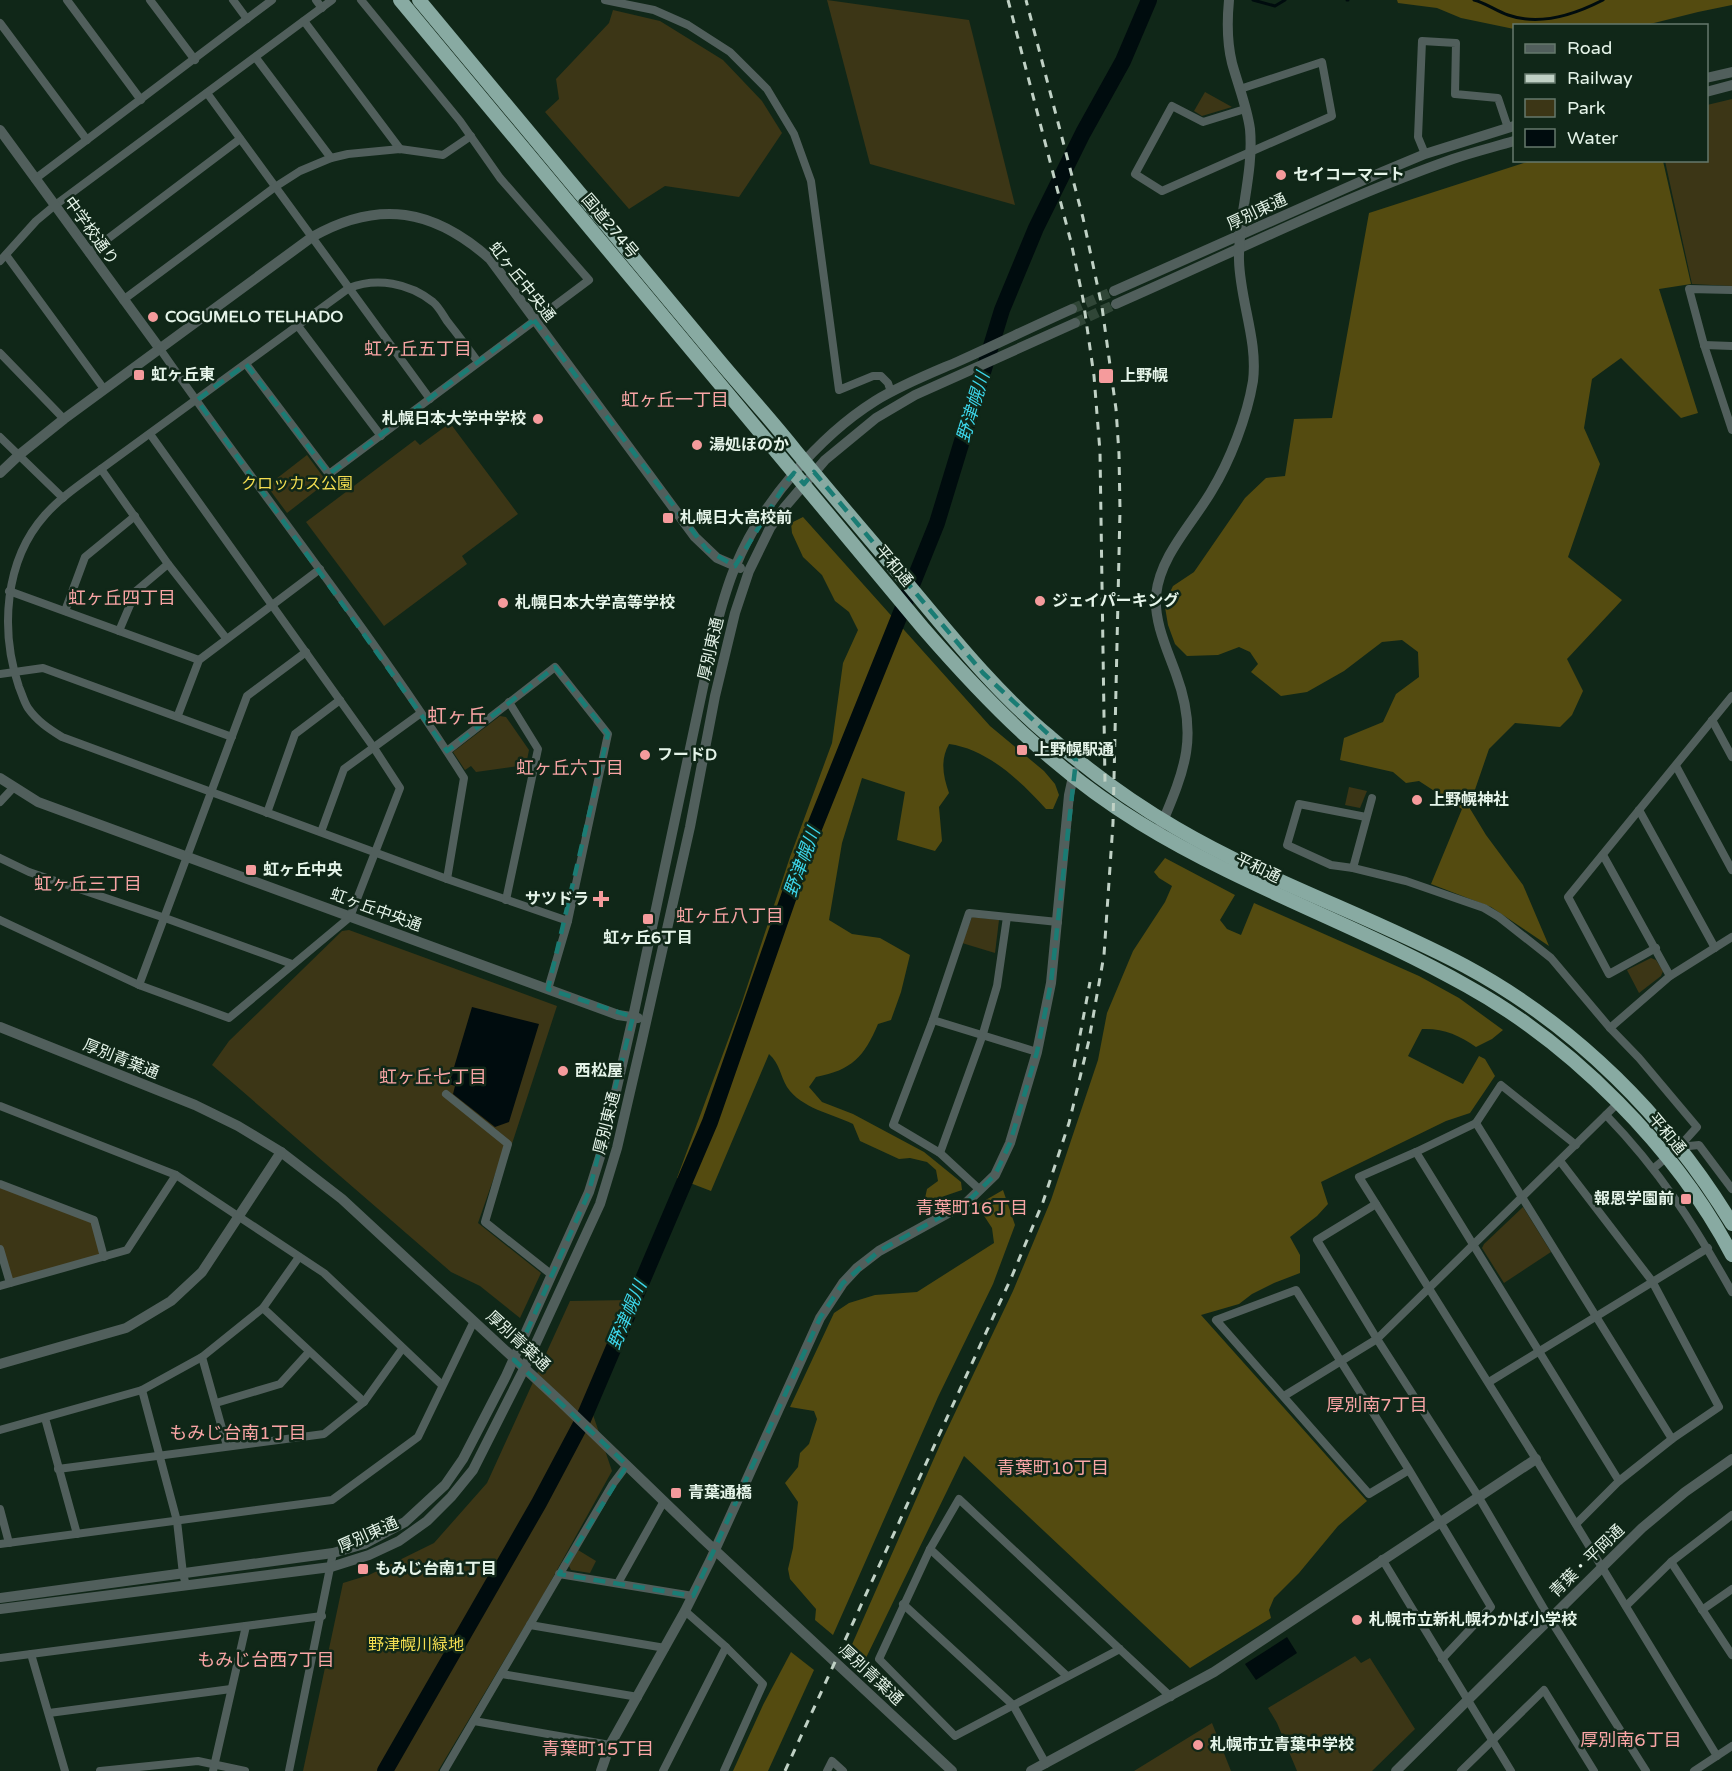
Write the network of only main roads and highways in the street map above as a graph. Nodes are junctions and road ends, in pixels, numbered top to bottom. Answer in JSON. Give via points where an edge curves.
{"nodes":[{"id":1,"x":400,"y":0,"type":"edge"},
{"id":2,"x":420,"y":0,"type":"edge"},
{"id":3,"x":809,"y":467,"type":"joint"},
{"id":4,"x":799,"y":479,"type":"joint"},
{"id":5,"x":1732,"y":1224,"type":"edge"},
{"id":6,"x":1732,"y":1255,"type":"edge"}],
"edges":[{"from":1,"to":4,"type":"highway","name":"国道274号"},
{"from":2,"to":3,"type":"highway","name":"国道274号"},
{"from":3,"to":5,"type":"highway","name":"平和通","via":[[999,690],[1076,760],[1163,820],[1253,868],[1469,968],[1547,1019],[1639,1101],[1679,1148]]},
{"from":4,"to":6,"type":"highway","name":"平和通","via":[[923,628],[997,711],[1034,745],[1107,803],[1158,834],[1230,873],[1424,963],[1515,1015],[1565,1053],[1618,1103],[1695,1196]]}]}
